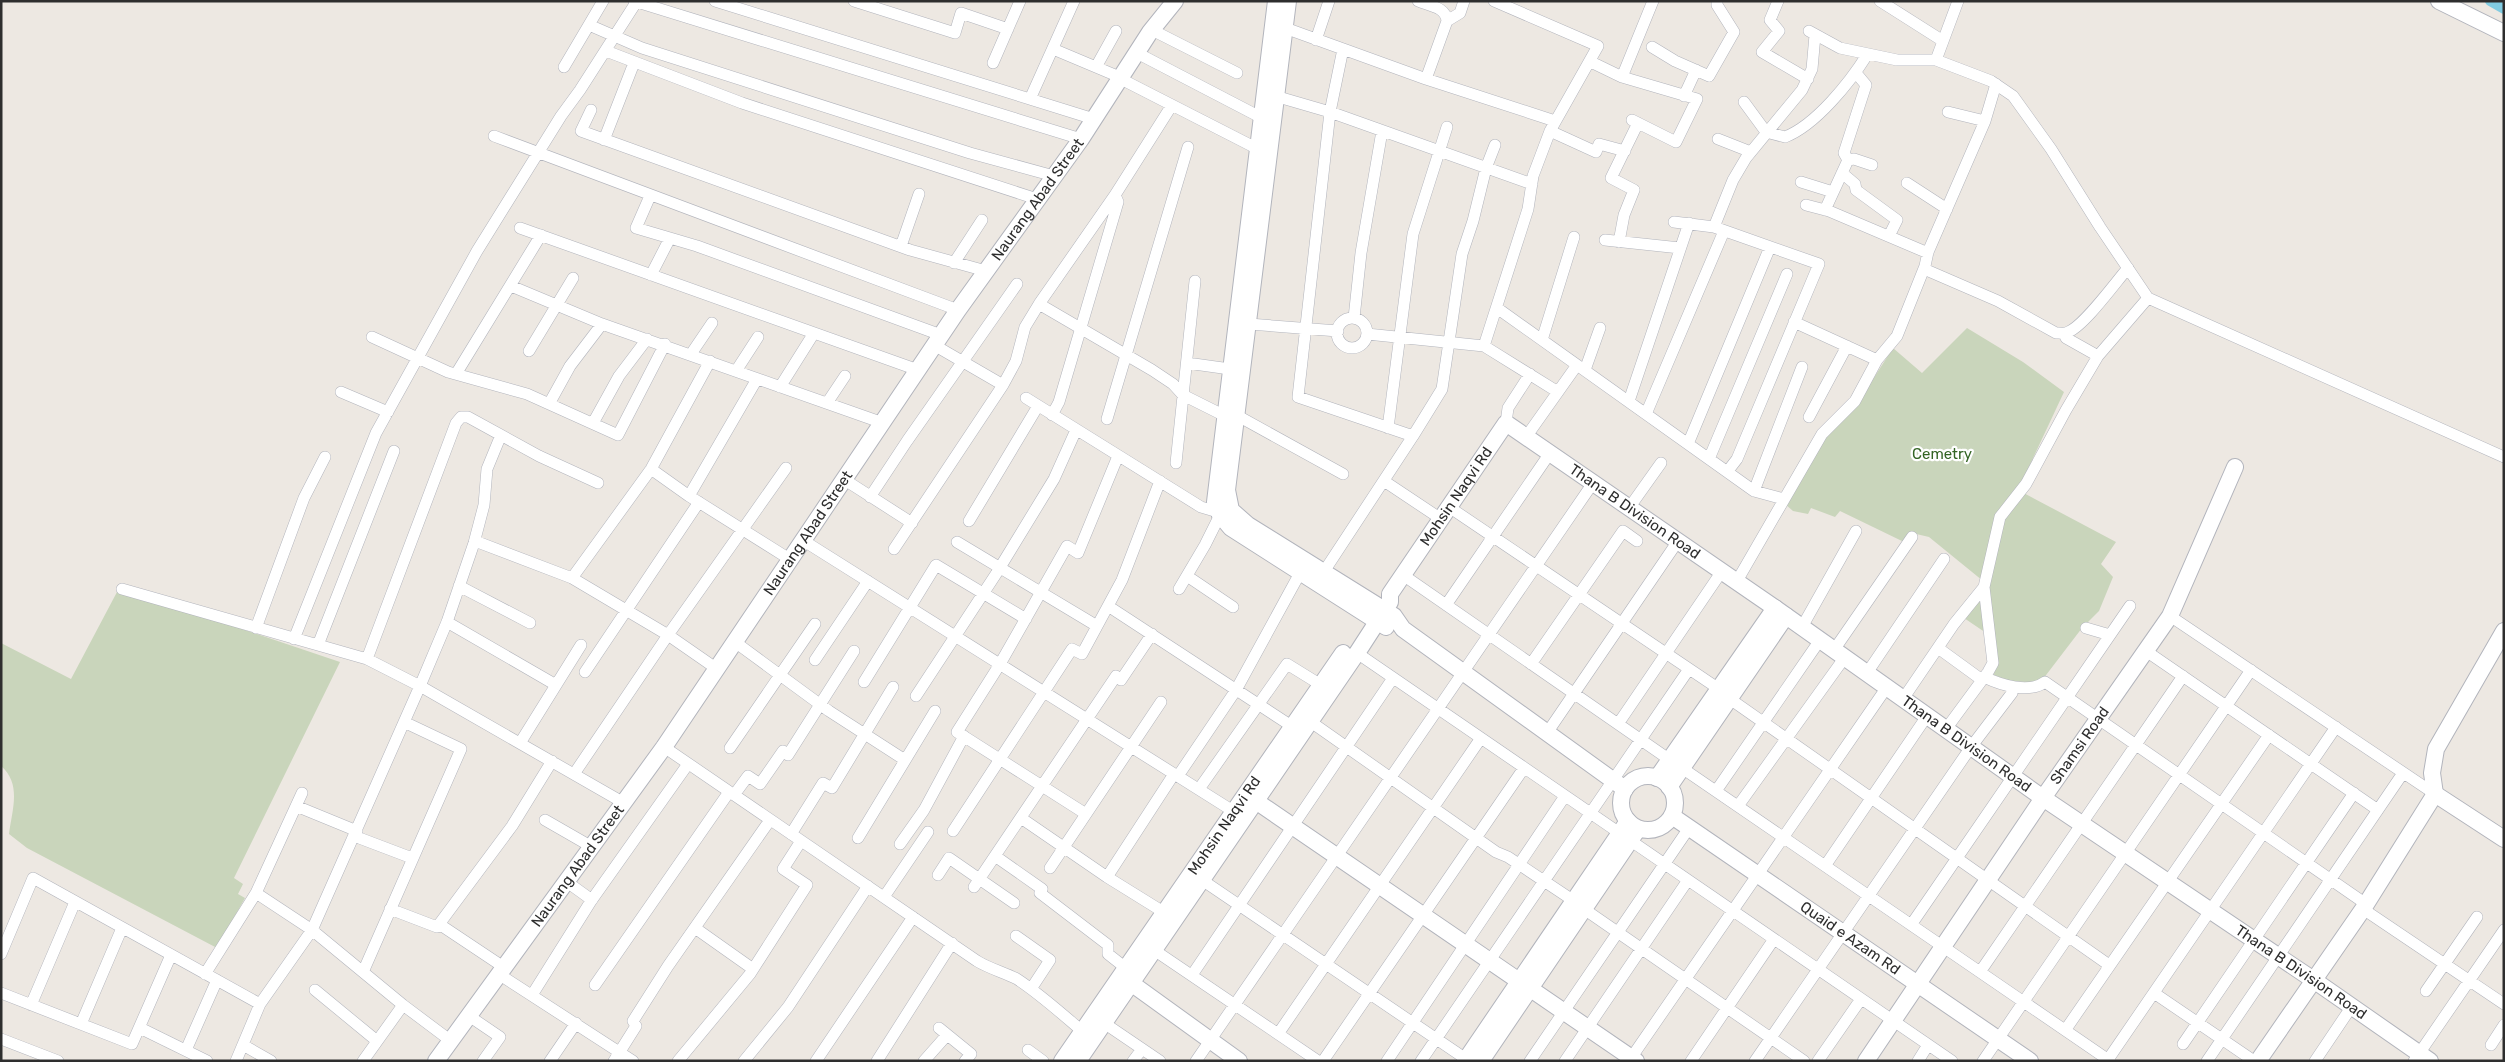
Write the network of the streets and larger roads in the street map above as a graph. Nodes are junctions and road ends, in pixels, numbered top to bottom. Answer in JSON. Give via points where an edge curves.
{"nodes":[{"id":1,"x":603,"y":1,"type":"edge"},
{"id":2,"x":715,"y":1,"type":"edge"},
{"id":3,"x":854,"y":1,"type":"edge"},
{"id":4,"x":1020,"y":1,"type":"edge"},
{"id":5,"x":1074,"y":1,"type":"edge"},
{"id":6,"x":1175,"y":1,"type":"edge"},
{"id":7,"x":1276,"y":1,"type":"edge"},
{"id":8,"x":1288,"y":1,"type":"edge"},
{"id":9,"x":1329,"y":1,"type":"edge"},
{"id":10,"x":1418,"y":1,"type":"edge"},
{"id":11,"x":1464,"y":1,"type":"edge"},
{"id":12,"x":1494,"y":1,"type":"edge"},
{"id":13,"x":1653,"y":1,"type":"edge"},
{"id":14,"x":1717,"y":1,"type":"edge"},
{"id":15,"x":1778,"y":1,"type":"edge"},
{"id":16,"x":1880,"y":1,"type":"edge"},
{"id":17,"x":1958,"y":1,"type":"edge"},
{"id":18,"x":2439,"y":1,"type":"edge"},
{"id":19,"x":636,"y":2,"type":"edge"},
{"id":20,"x":1447,"y":21,"type":"junction"},
{"id":21,"x":589,"y":24,"type":"junction"},
{"id":22,"x":1285,"y":28,"type":"junction"},
{"id":23,"x":1008,"y":29,"type":"junction"},
{"id":24,"x":1152,"y":30,"type":"junction"},
{"id":25,"x":1116,"y":31,"type":"dead end"},
{"id":26,"x":2504,"y":33,"type":"edge"},
{"id":27,"x":615,"y":37,"type":"junction"},
{"id":28,"x":1316,"y":40,"type":"junction"},
{"id":29,"x":1943,"y":41,"type":"junction"},
{"id":30,"x":1652,"y":47,"type":"dead end"},
{"id":31,"x":1053,"y":49,"type":"junction"},
{"id":32,"x":1343,"y":49,"type":"junction"},
{"id":33,"x":606,"y":51,"type":"junction"},
{"id":34,"x":1137,"y":54,"type":"junction"},
{"id":35,"x":1868,"y":55,"type":"junction"},
{"id":36,"x":1936,"y":60,"type":"junction"},
{"id":37,"x":1591,"y":62,"type":"junction"},
{"id":38,"x":634,"y":63,"type":"junction"},
{"id":39,"x":993,"y":63,"type":"dead end"},
{"id":40,"x":564,"y":67,"type":"dead end"},
{"id":41,"x":1096,"y":67,"type":"junction"},
{"id":42,"x":1696,"y":70,"type":"junction"},
{"id":43,"x":1237,"y":73,"type":"dead end"},
{"id":44,"x":1856,"y":73,"type":"junction"},
{"id":45,"x":1622,"y":77,"type":"junction"},
{"id":46,"x":1122,"y":78,"type":"junction"},
{"id":47,"x":1426,"y":79,"type":"junction"},
{"id":48,"x":1808,"y":79,"type":"junction"},
{"id":49,"x":1996,"y":84,"type":"junction"},
{"id":50,"x":1275,"y":96,"type":"junction"},
{"id":51,"x":1684,"y":96,"type":"junction"},
{"id":52,"x":1030,"y":99,"type":"junction"},
{"id":53,"x":1744,"y":102,"type":"dead end"},
{"id":54,"x":1172,"y":105,"type":"junction"},
{"id":55,"x":591,"y":110,"type":"dead end"},
{"id":56,"x":1330,"y":112,"type":"junction"},
{"id":57,"x":1948,"y":112,"type":"dead end"},
{"id":58,"x":1262,"y":118,"type":"junction"},
{"id":59,"x":1094,"y":119,"type":"junction"},
{"id":60,"x":1985,"y":121,"type":"junction"},
{"id":61,"x":1553,"y":126,"type":"junction"},
{"id":62,"x":1447,"y":127,"type":"dead end"},
{"id":63,"x":1382,"y":131,"type":"junction"},
{"id":64,"x":1766,"y":132,"type":"junction"},
{"id":65,"x":494,"y":136,"type":"dead end"},
{"id":66,"x":1081,"y":139,"type":"junction"},
{"id":67,"x":1718,"y":139,"type":"dead end"},
{"id":68,"x":604,"y":140,"type":"junction"},
{"id":69,"x":1495,"y":145,"type":"dead end"},
{"id":70,"x":1188,"y":148,"type":"dead end"},
{"id":71,"x":1258,"y":149,"type":"junction"},
{"id":72,"x":1438,"y":151,"type":"junction"},
{"id":73,"x":1625,"y":151,"type":"junction"},
{"id":74,"x":1751,"y":152,"type":"junction"},
{"id":75,"x":539,"y":154,"type":"junction"},
{"id":76,"x":1848,"y":160,"type":"junction"},
{"id":77,"x":1872,"y":165,"type":"dead end"},
{"id":78,"x":1486,"y":168,"type":"junction"},
{"id":79,"x":1842,"y":173,"type":"junction"},
{"id":80,"x":1054,"y":176,"type":"junction"},
{"id":81,"x":1801,"y":182,"type":"dead end"},
{"id":82,"x":1907,"y":183,"type":"dead end"},
{"id":83,"x":1532,"y":184,"type":"junction"},
{"id":84,"x":1833,"y":192,"type":"junction"},
{"id":85,"x":919,"y":194,"type":"dead end"},
{"id":86,"x":650,"y":196,"type":"junction"},
{"id":87,"x":1115,"y":196,"type":"junction"},
{"id":88,"x":1037,"y":199,"type":"junction"},
{"id":89,"x":1806,"y":205,"type":"dead end"},
{"id":90,"x":1947,"y":209,"type":"junction"},
{"id":91,"x":1825,"y":210,"type":"junction"},
{"id":92,"x":982,"y":220,"type":"dead end"},
{"id":93,"x":1674,"y":222,"type":"dead end"},
{"id":94,"x":1689,"y":223,"type":"junction"},
{"id":95,"x":520,"y":228,"type":"dead end"},
{"id":96,"x":1719,"y":229,"type":"junction"},
{"id":97,"x":541,"y":235,"type":"junction"},
{"id":98,"x":1889,"y":236,"type":"junction"},
{"id":99,"x":1574,"y":237,"type":"dead end"},
{"id":100,"x":670,"y":238,"type":"junction"},
{"id":101,"x":1604,"y":240,"type":"dead end"},
{"id":102,"x":1619,"y":242,"type":"junction"},
{"id":103,"x":901,"y":246,"type":"junction"},
{"id":104,"x":1770,"y":247,"type":"junction"},
{"id":105,"x":1680,"y":248,"type":"junction"},
{"id":106,"x":1928,"y":253,"type":"junction"},
{"id":107,"x":954,"y":263,"type":"junction"},
{"id":108,"x":2128,"y":268,"type":"junction"},
{"id":109,"x":1924,"y":269,"type":"junction"},
{"id":110,"x":986,"y":271,"type":"junction"},
{"id":111,"x":1788,"y":274,"type":"dead end"},
{"id":112,"x":651,"y":275,"type":"junction"},
{"id":113,"x":573,"y":278,"type":"dead end"},
{"id":114,"x":1195,"y":280,"type":"dead end"},
{"id":115,"x":1016,"y":284,"type":"dead end"},
{"id":116,"x":511,"y":286,"type":"junction"},
{"id":117,"x":2148,"y":298,"type":"junction"},
{"id":118,"x":1039,"y":304,"type":"junction"},
{"id":119,"x":557,"y":307,"type":"junction"},
{"id":120,"x":1497,"y":308,"type":"junction"},
{"id":121,"x":958,"y":310,"type":"junction"},
{"id":122,"x":1354,"y":318,"type":"junction"},
{"id":123,"x":1794,"y":322,"type":"junction"},
{"id":124,"x":712,"y":323,"type":"dead end"},
{"id":125,"x":602,"y":324,"type":"junction"},
{"id":126,"x":1249,"y":324,"type":"junction"},
{"id":127,"x":1305,"y":328,"type":"junction"},
{"id":128,"x":1600,"y":328,"type":"dead end"},
{"id":129,"x":1081,"y":329,"type":"junction"},
{"id":130,"x":1338,"y":331,"type":"junction"},
{"id":131,"x":814,"y":333,"type":"junction"},
{"id":132,"x":2064,"y":333,"type":"junction"},
{"id":133,"x":1367,"y":334,"type":"junction"},
{"id":134,"x":372,"y":337,"type":"dead end"},
{"id":135,"x":758,"y":337,"type":"dead end"},
{"id":136,"x":647,"y":338,"type":"junction"},
{"id":137,"x":1400,"y":339,"type":"junction"},
{"id":138,"x":938,"y":340,"type":"junction"},
{"id":139,"x":1542,"y":340,"type":"junction"},
{"id":140,"x":1447,"y":343,"type":"junction"},
{"id":141,"x":665,"y":344,"type":"junction"},
{"id":142,"x":1484,"y":346,"type":"junction"},
{"id":143,"x":1847,"y":346,"type":"junction"},
{"id":144,"x":529,"y":350,"type":"dead end"},
{"id":145,"x":691,"y":354,"type":"junction"},
{"id":146,"x":1126,"y":355,"type":"junction"},
{"id":147,"x":2098,"y":356,"type":"junction"},
{"id":148,"x":418,"y":358,"type":"junction"},
{"id":149,"x":1877,"y":360,"type":"junction"},
{"id":150,"x":710,"y":361,"type":"junction"},
{"id":151,"x":962,"y":361,"type":"junction"},
{"id":152,"x":1187,"y":363,"type":"junction"},
{"id":153,"x":1581,"y":367,"type":"junction"},
{"id":154,"x":1802,"y":367,"type":"dead end"},
{"id":155,"x":918,"y":370,"type":"junction"},
{"id":156,"x":736,"y":371,"type":"junction"},
{"id":157,"x":1238,"y":371,"type":"junction"},
{"id":158,"x":456,"y":374,"type":"junction"},
{"id":159,"x":1530,"y":374,"type":"junction"},
{"id":160,"x":845,"y":376,"type":"dead end"},
{"id":161,"x":757,"y":379,"type":"junction"},
{"id":162,"x":1003,"y":385,"type":"junction"},
{"id":163,"x":780,"y":387,"type":"junction"},
{"id":164,"x":341,"y":392,"type":"dead end"},
{"id":165,"x":1558,"y":392,"type":"junction"},
{"id":166,"x":1183,"y":395,"type":"junction"},
{"id":167,"x":1026,"y":398,"type":"dead end"},
{"id":168,"x":1629,"y":401,"type":"junction"},
{"id":169,"x":827,"y":403,"type":"junction"},
{"id":170,"x":549,"y":404,"type":"junction"},
{"id":171,"x":1038,"y":406,"type":"junction"},
{"id":172,"x":388,"y":412,"type":"junction"},
{"id":173,"x":1646,"y":414,"type":"junction"},
{"id":174,"x":1052,"y":415,"type":"junction"},
{"id":175,"x":1808,"y":417,"type":"dead end"},
{"id":176,"x":1233,"y":418,"type":"junction"},
{"id":177,"x":1107,"y":419,"type":"dead end"},
{"id":178,"x":593,"y":423,"type":"junction"},
{"id":179,"x":883,"y":423,"type":"junction"},
{"id":180,"x":1506,"y":423,"type":"junction"},
{"id":181,"x":1388,"y":428,"type":"junction"},
{"id":182,"x":1076,"y":430,"type":"junction"},
{"id":183,"x":501,"y":436,"type":"junction"},
{"id":184,"x":1414,"y":436,"type":"junction"},
{"id":185,"x":1526,"y":437,"type":"junction"},
{"id":186,"x":1688,"y":444,"type":"junction"},
{"id":187,"x":394,"y":451,"type":"dead end"},
{"id":188,"x":1550,"y":453,"type":"junction"},
{"id":189,"x":325,"y":456,"type":"dead end"},
{"id":190,"x":1118,"y":456,"type":"junction"},
{"id":191,"x":2504,"y":457,"type":"edge"},
{"id":192,"x":1709,"y":459,"type":"junction"},
{"id":193,"x":1661,"y":462,"type":"dead end"},
{"id":194,"x":1176,"y":464,"type":"dead end"},
{"id":195,"x":2235,"y":467,"type":"dead end"},
{"id":196,"x":786,"y":468,"type":"dead end"},
{"id":197,"x":651,"y":469,"type":"junction"},
{"id":198,"x":1727,"y":472,"type":"junction"},
{"id":199,"x":1342,"y":474,"type":"dead end"},
{"id":200,"x":844,"y":480,"type":"junction"},
{"id":201,"x":1160,"y":481,"type":"junction"},
{"id":202,"x":1384,"y":481,"type":"junction"},
{"id":203,"x":598,"y":483,"type":"dead end"},
{"id":204,"x":1593,"y":483,"type":"junction"},
{"id":205,"x":1754,"y":491,"type":"junction"},
{"id":206,"x":870,"y":497,"type":"junction"},
{"id":207,"x":694,"y":499,"type":"junction"},
{"id":208,"x":1784,"y":499,"type":"junction"},
{"id":209,"x":1629,"y":508,"type":"junction"},
{"id":210,"x":1219,"y":513,"type":"junction"},
{"id":211,"x":1445,"y":513,"type":"junction"},
{"id":212,"x":969,"y":521,"type":"dead end"},
{"id":213,"x":912,"y":523,"type":"junction"},
{"id":214,"x":742,"y":530,"type":"junction"},
{"id":215,"x":1856,"y":531,"type":"dead end"},
{"id":216,"x":1493,"y":537,"type":"junction"},
{"id":217,"x":1912,"y":537,"type":"dead end"},
{"id":218,"x":475,"y":541,"type":"junction"},
{"id":219,"x":804,"y":541,"type":"junction"},
{"id":220,"x":1637,"y":541,"type":"dead end"},
{"id":221,"x":1678,"y":541,"type":"junction"},
{"id":222,"x":957,"y":542,"type":"dead end"},
{"id":223,"x":894,"y":549,"type":"dead end"},
{"id":224,"x":1944,"y":559,"type":"dead end"},
{"id":225,"x":791,"y":560,"type":"junction"},
{"id":226,"x":1536,"y":566,"type":"junction"},
{"id":227,"x":1000,"y":567,"type":"junction"},
{"id":228,"x":1722,"y":571,"type":"junction"},
{"id":229,"x":1323,"y":572,"type":"junction"},
{"id":230,"x":1300,"y":573,"type":"junction"},
{"id":231,"x":1403,"y":575,"type":"junction"},
{"id":232,"x":1187,"y":576,"type":"junction"},
{"id":233,"x":572,"y":578,"type":"junction"},
{"id":234,"x":868,"y":581,"type":"junction"},
{"id":235,"x":1737,"y":581,"type":"junction"},
{"id":236,"x":459,"y":586,"type":"junction"},
{"id":237,"x":1984,"y":588,"type":"junction"},
{"id":238,"x":1178,"y":589,"type":"dead end"},
{"id":239,"x":122,"y":590,"type":"dead end"},
{"id":240,"x":1042,"y":591,"type":"junction"},
{"id":241,"x":983,"y":593,"type":"junction"},
{"id":242,"x":1579,"y":594,"type":"junction"},
{"id":243,"x":1446,"y":605,"type":"junction"},
{"id":244,"x":1108,"y":606,"type":"junction"},
{"id":245,"x":2130,"y":606,"type":"dead end"},
{"id":246,"x":1233,"y":607,"type":"dead end"},
{"id":247,"x":910,"y":608,"type":"junction"},
{"id":248,"x":626,"y":609,"type":"junction"},
{"id":249,"x":1781,"y":612,"type":"junction"},
{"id":250,"x":1376,"y":613,"type":"junction"},
{"id":251,"x":2170,"y":616,"type":"junction"},
{"id":252,"x":1026,"y":619,"type":"junction"},
{"id":253,"x":447,"y":622,"type":"junction"},
{"id":254,"x":530,"y":623,"type":"dead end"},
{"id":255,"x":815,"y":624,"type":"dead end"},
{"id":256,"x":1622,"y":624,"type":"junction"},
{"id":257,"x":1097,"y":626,"type":"junction"},
{"id":258,"x":1802,"y":627,"type":"junction"},
{"id":259,"x":256,"y":628,"type":"junction"},
{"id":260,"x":2086,"y":628,"type":"dead end"},
{"id":261,"x":2504,"y":631,"type":"edge"},
{"id":262,"x":1152,"y":634,"type":"junction"},
{"id":263,"x":1489,"y":634,"type":"junction"},
{"id":264,"x":668,"y":636,"type":"junction"},
{"id":265,"x":955,"y":636,"type":"junction"},
{"id":266,"x":2110,"y":636,"type":"junction"},
{"id":267,"x":294,"y":639,"type":"junction"},
{"id":268,"x":1820,"y":640,"type":"junction"},
{"id":269,"x":735,"y":642,"type":"junction"},
{"id":270,"x":580,"y":645,"type":"dead end"},
{"id":271,"x":318,"y":646,"type":"junction"},
{"id":272,"x":1938,"y":648,"type":"junction"},
{"id":273,"x":854,"y":651,"type":"dead end"},
{"id":274,"x":2146,"y":651,"type":"junction"},
{"id":275,"x":1357,"y":653,"type":"junction"},
{"id":276,"x":1666,"y":653,"type":"junction"},
{"id":277,"x":1839,"y":653,"type":"junction"},
{"id":278,"x":366,"y":660,"type":"junction"},
{"id":279,"x":814,"y":660,"type":"dead end"},
{"id":280,"x":1000,"y":664,"type":"junction"},
{"id":281,"x":1531,"y":664,"type":"junction"},
{"id":282,"x":718,"y":669,"type":"junction"},
{"id":283,"x":1689,"y":669,"type":"junction"},
{"id":284,"x":2251,"y":670,"type":"junction"},
{"id":285,"x":585,"y":672,"type":"dead end"},
{"id":286,"x":1463,"y":672,"type":"junction"},
{"id":287,"x":1867,"y":673,"type":"junction"},
{"id":288,"x":780,"y":675,"type":"junction"},
{"id":289,"x":2183,"y":676,"type":"junction"},
{"id":290,"x":1393,"y":678,"type":"junction"},
{"id":291,"x":1983,"y":679,"type":"junction"},
{"id":292,"x":864,"y":682,"type":"dead end"},
{"id":293,"x":556,"y":685,"type":"junction"},
{"id":294,"x":1321,"y":685,"type":"junction"},
{"id":295,"x":420,"y":686,"type":"junction"},
{"id":296,"x":893,"y":687,"type":"dead end"},
{"id":297,"x":1886,"y":687,"type":"junction"},
{"id":298,"x":2013,"y":687,"type":"junction"},
{"id":299,"x":1236,"y":690,"type":"junction"},
{"id":300,"x":1043,"y":692,"type":"junction"},
{"id":301,"x":1574,"y":693,"type":"junction"},
{"id":302,"x":1724,"y":694,"type":"junction"},
{"id":303,"x":916,"y":696,"type":"dead end"},
{"id":304,"x":2067,"y":698,"type":"junction"},
{"id":305,"x":1903,"y":699,"type":"junction"},
{"id":306,"x":1161,"y":702,"type":"dead end"},
{"id":307,"x":820,"y":705,"type":"junction"},
{"id":308,"x":1259,"y":705,"type":"junction"},
{"id":309,"x":2226,"y":706,"type":"junction"},
{"id":310,"x":1438,"y":709,"type":"junction"},
{"id":311,"x":935,"y":711,"type":"dead end"},
{"id":312,"x":1927,"y":716,"type":"junction"},
{"id":313,"x":1087,"y":719,"type":"junction"},
{"id":314,"x":2098,"y":719,"type":"junction"},
{"id":315,"x":404,"y":722,"type":"junction"},
{"id":316,"x":1311,"y":722,"type":"junction"},
{"id":317,"x":1763,"y":722,"type":"junction"},
{"id":318,"x":1618,"y":724,"type":"junction"},
{"id":319,"x":1293,"y":727,"type":"junction"},
{"id":320,"x":2336,"y":727,"type":"junction"},
{"id":321,"x":1946,"y":729,"type":"junction"},
{"id":322,"x":1547,"y":733,"type":"junction"},
{"id":323,"x":864,"y":734,"type":"junction"},
{"id":324,"x":2270,"y":735,"type":"junction"},
{"id":325,"x":964,"y":736,"type":"junction"},
{"id":326,"x":1481,"y":738,"type":"junction"},
{"id":327,"x":1786,"y":738,"type":"junction"},
{"id":328,"x":1641,"y":740,"type":"junction"},
{"id":329,"x":520,"y":742,"type":"junction"},
{"id":330,"x":2136,"y":745,"type":"junction"},
{"id":331,"x":664,"y":747,"type":"junction"},
{"id":332,"x":1132,"y":747,"type":"junction"},
{"id":333,"x":1346,"y":747,"type":"junction"},
{"id":334,"x":730,"y":748,"type":"dead end"},
{"id":335,"x":1971,"y":748,"type":"junction"},
{"id":336,"x":906,"y":760,"type":"junction"},
{"id":337,"x":999,"y":760,"type":"junction"},
{"id":338,"x":552,"y":761,"type":"junction"},
{"id":339,"x":688,"y":764,"type":"junction"},
{"id":340,"x":1676,"y":764,"type":"junction"},
{"id":341,"x":2311,"y":764,"type":"junction"},
{"id":342,"x":1524,"y":768,"type":"junction"},
{"id":343,"x":1830,"y":769,"type":"junction"},
{"id":344,"x":2403,"y":772,"type":"junction"},
{"id":345,"x":574,"y":774,"type":"junction"},
{"id":346,"x":1176,"y":775,"type":"junction"},
{"id":347,"x":2179,"y":775,"type":"junction"},
{"id":348,"x":2013,"y":777,"type":"junction"},
{"id":349,"x":1390,"y":778,"type":"junction"},
{"id":350,"x":1663,"y":783,"type":"junction"},
{"id":351,"x":1619,"y":784,"type":"junction"},
{"id":352,"x":1042,"y":786,"type":"junction"},
{"id":353,"x":1199,"y":789,"type":"junction"},
{"id":354,"x":1716,"y":790,"type":"junction"},
{"id":355,"x":302,"y":793,"type":"dead end"},
{"id":356,"x":732,"y":793,"type":"junction"},
{"id":357,"x":2354,"y":793,"type":"junction"},
{"id":358,"x":2435,"y":794,"type":"junction"},
{"id":359,"x":1565,"y":796,"type":"junction"},
{"id":360,"x":1871,"y":797,"type":"junction"},
{"id":361,"x":1251,"y":798,"type":"junction"},
{"id":362,"x":2043,"y":798,"type":"junction"},
{"id":363,"x":624,"y":802,"type":"junction"},
{"id":364,"x":2222,"y":805,"type":"junction"},
{"id":365,"x":296,"y":806,"type":"junction"},
{"id":366,"x":1738,"y":806,"type":"junction"},
{"id":367,"x":1434,"y":808,"type":"junction"},
{"id":368,"x":2378,"y":810,"type":"junction"},
{"id":369,"x":1233,"y":811,"type":"junction"},
{"id":370,"x":1590,"y":813,"type":"junction"},
{"id":371,"x":1086,"y":814,"type":"junction"},
{"id":372,"x":1672,"y":816,"type":"junction"},
{"id":373,"x":1021,"y":818,"type":"junction"},
{"id":374,"x":546,"y":820,"type":"dead end"},
{"id":375,"x":770,"y":820,"type":"junction"},
{"id":376,"x":2082,"y":824,"type":"junction"},
{"id":377,"x":1293,"y":826,"type":"junction"},
{"id":378,"x":1689,"y":828,"type":"junction"},
{"id":379,"x":1916,"y":828,"type":"junction"},
{"id":380,"x":953,"y":831,"type":"dead end"},
{"id":381,"x":1629,"y":831,"type":"junction"},
{"id":382,"x":928,"y":832,"type":"dead end"},
{"id":383,"x":355,"y":833,"type":"junction"},
{"id":384,"x":2263,"y":833,"type":"junction"},
{"id":385,"x":796,"y":837,"type":"junction"},
{"id":386,"x":1783,"y":837,"type":"junction"},
{"id":387,"x":858,"y":838,"type":"dead end"},
{"id":388,"x":1476,"y":838,"type":"junction"},
{"id":389,"x":2504,"y":839,"type":"edge"},
{"id":390,"x":900,"y":844,"type":"dead end"},
{"id":391,"x":1064,"y":847,"type":"junction"},
{"id":392,"x":592,"y":848,"type":"junction"},
{"id":393,"x":2125,"y":853,"type":"junction"},
{"id":394,"x":995,"y":856,"type":"junction"},
{"id":395,"x":1337,"y":856,"type":"junction"},
{"id":396,"x":1958,"y":857,"type":"junction"},
{"id":397,"x":412,"y":858,"type":"junction"},
{"id":398,"x":2306,"y":863,"type":"junction"},
{"id":399,"x":1519,"y":864,"type":"junction"},
{"id":400,"x":1664,"y":864,"type":"junction"},
{"id":401,"x":1825,"y":866,"type":"junction"},
{"id":402,"x":1050,"y":868,"type":"dead end"},
{"id":403,"x":1757,"y":874,"type":"junction"},
{"id":404,"x":938,"y":875,"type":"dead end"},
{"id":405,"x":1107,"y":877,"type":"junction"},
{"id":406,"x":1989,"y":879,"type":"junction"},
{"id":407,"x":1202,"y":880,"type":"junction"},
{"id":408,"x":1688,"y":880,"type":"junction"},
{"id":409,"x":2331,"y":880,"type":"junction"},
{"id":410,"x":1544,"y":881,"type":"junction"},
{"id":411,"x":567,"y":882,"type":"junction"},
{"id":412,"x":2169,"y":882,"type":"junction"},
{"id":413,"x":976,"y":883,"type":"junction"},
{"id":414,"x":868,"y":886,"type":"junction"},
{"id":415,"x":1380,"y":886,"type":"junction"},
{"id":416,"x":256,"y":894,"type":"junction"},
{"id":417,"x":1869,"y":896,"type":"junction"},
{"id":418,"x":884,"y":897,"type":"junction"},
{"id":419,"x":592,"y":900,"type":"junction"},
{"id":420,"x":75,"y":902,"type":"junction"},
{"id":421,"x":1014,"y":903,"type":"dead end"},
{"id":422,"x":1240,"y":905,"type":"junction"},
{"id":423,"x":1579,"y":905,"type":"junction"},
{"id":424,"x":2026,"y":906,"type":"junction"},
{"id":425,"x":2365,"y":907,"type":"junction"},
{"id":426,"x":390,"y":910,"type":"junction"},
{"id":427,"x":1732,"y":910,"type":"junction"},
{"id":428,"x":2210,"y":910,"type":"junction"},
{"id":429,"x":1165,"y":913,"type":"junction"},
{"id":430,"x":1423,"y":915,"type":"junction"},
{"id":431,"x":913,"y":917,"type":"junction"},
{"id":432,"x":2477,"y":917,"type":"dead end"},
{"id":433,"x":439,"y":924,"type":"junction"},
{"id":434,"x":1911,"y":925,"type":"junction"},
{"id":435,"x":122,"y":928,"type":"junction"},
{"id":436,"x":695,"y":928,"type":"junction"},
{"id":437,"x":312,"y":930,"type":"junction"},
{"id":438,"x":2504,"y":930,"type":"edge"},
{"id":439,"x":1618,"y":932,"type":"junction"},
{"id":440,"x":1842,"y":933,"type":"junction"},
{"id":441,"x":1283,"y":934,"type":"junction"},
{"id":442,"x":1016,"y":936,"type":"dead end"},
{"id":443,"x":2068,"y":936,"type":"junction"},
{"id":444,"x":1774,"y":939,"type":"junction"},
{"id":445,"x":2254,"y":940,"type":"junction"},
{"id":446,"x":952,"y":943,"type":"junction"},
{"id":447,"x":1466,"y":944,"type":"junction"},
{"id":448,"x":1943,"y":947,"type":"junction"},
{"id":449,"x":1641,"y":949,"type":"junction"},
{"id":450,"x":1154,"y":950,"type":"junction"},
{"id":451,"x":1,"y":954,"type":"edge"},
{"id":452,"x":171,"y":955,"type":"junction"},
{"id":453,"x":2279,"y":956,"type":"junction"},
{"id":454,"x":1490,"y":961,"type":"junction"},
{"id":455,"x":1326,"y":964,"type":"junction"},
{"id":456,"x":2445,"y":964,"type":"junction"},
{"id":457,"x":2109,"y":965,"type":"junction"},
{"id":458,"x":1818,"y":968,"type":"junction"},
{"id":459,"x":754,"y":969,"type":"junction"},
{"id":460,"x":362,"y":972,"type":"junction"},
{"id":461,"x":503,"y":972,"type":"junction"},
{"id":462,"x":1980,"y":972,"type":"junction"},
{"id":463,"x":206,"y":974,"type":"junction"},
{"id":464,"x":1127,"y":976,"type":"junction"},
{"id":465,"x":1192,"y":976,"type":"junction"},
{"id":466,"x":1685,"y":979,"type":"junction"},
{"id":467,"x":217,"y":980,"type":"junction"},
{"id":468,"x":2315,"y":981,"type":"junction"},
{"id":469,"x":2469,"y":981,"type":"junction"},
{"id":470,"x":595,"y":985,"type":"dead end"},
{"id":471,"x":1525,"y":985,"type":"junction"},
{"id":472,"x":1918,"y":985,"type":"junction"},
{"id":473,"x":1031,"y":989,"type":"junction"},
{"id":474,"x":315,"y":990,"type":"dead end"},
{"id":475,"x":2426,"y":991,"type":"dead end"},
{"id":476,"x":1,"y":993,"type":"edge"},
{"id":477,"x":1369,"y":993,"type":"junction"},
{"id":478,"x":2154,"y":993,"type":"junction"},
{"id":479,"x":532,"y":995,"type":"junction"},
{"id":480,"x":1861,"y":999,"type":"junction"},
{"id":481,"x":2024,"y":1001,"type":"junction"},
{"id":482,"x":260,"y":1004,"type":"junction"},
{"id":483,"x":1235,"y":1004,"type":"junction"},
{"id":484,"x":2504,"y":1004,"type":"edge"},
{"id":485,"x":31,"y":1005,"type":"junction"},
{"id":486,"x":403,"y":1005,"type":"junction"},
{"id":487,"x":2352,"y":1006,"type":"junction"},
{"id":488,"x":1727,"y":1008,"type":"junction"},
{"id":489,"x":1564,"y":1011,"type":"junction"},
{"id":490,"x":469,"y":1016,"type":"junction"},
{"id":491,"x":1894,"y":1021,"type":"junction"},
{"id":492,"x":2197,"y":1022,"type":"junction"},
{"id":493,"x":576,"y":1023,"type":"junction"},
{"id":494,"x":1104,"y":1023,"type":"junction"},
{"id":495,"x":1413,"y":1023,"type":"junction"},
{"id":496,"x":81,"y":1024,"type":"junction"},
{"id":497,"x":2504,"y":1025,"type":"edge"},
{"id":498,"x":140,"y":1028,"type":"junction"},
{"id":499,"x":1588,"y":1028,"type":"junction"},
{"id":500,"x":2066,"y":1029,"type":"junction"},
{"id":501,"x":1082,"y":1031,"type":"junction"},
{"id":502,"x":1278,"y":1034,"type":"junction"},
{"id":503,"x":1771,"y":1038,"type":"junction"},
{"id":504,"x":1,"y":1039,"type":"edge"},
{"id":505,"x":1436,"y":1039,"type":"junction"},
{"id":506,"x":1998,"y":1039,"type":"junction"},
{"id":507,"x":2222,"y":1039,"type":"junction"},
{"id":508,"x":1210,"y":1040,"type":"junction"},
{"id":509,"x":377,"y":1041,"type":"junction"},
{"id":510,"x":451,"y":1041,"type":"junction"},
{"id":511,"x":2182,"y":1044,"type":"dead end"},
{"id":512,"x":2491,"y":1044,"type":"dead end"},
{"id":513,"x":243,"y":1045,"type":"junction"},
{"id":514,"x":1928,"y":1045,"type":"junction"},
{"id":515,"x":1142,"y":1049,"type":"junction"},
{"id":516,"x":186,"y":1050,"type":"junction"},
{"id":517,"x":1028,"y":1050,"type":"dead end"},
{"id":518,"x":618,"y":1056,"type":"edge"},
{"id":519,"x":2421,"y":1058,"type":"edge"},
{"id":520,"x":1471,"y":1060,"type":"edge"},
{"id":521,"x":1632,"y":1060,"type":"edge"},
{"id":522,"x":2108,"y":1060,"type":"edge"},
{"id":523,"x":58,"y":1061,"type":"edge"},
{"id":524,"x":207,"y":1061,"type":"edge"},
{"id":525,"x":236,"y":1061,"type":"edge"},
{"id":526,"x":271,"y":1061,"type":"edge"},
{"id":527,"x":362,"y":1061,"type":"edge"},
{"id":528,"x":436,"y":1061,"type":"edge"},
{"id":529,"x":483,"y":1061,"type":"edge"},
{"id":530,"x":550,"y":1061,"type":"edge"},
{"id":531,"x":633,"y":1061,"type":"edge"},
{"id":532,"x":678,"y":1061,"type":"edge"},
{"id":533,"x":744,"y":1061,"type":"edge"},
{"id":534,"x":816,"y":1061,"type":"edge"},
{"id":535,"x":877,"y":1061,"type":"edge"},
{"id":536,"x":924,"y":1061,"type":"edge"},
{"id":537,"x":965,"y":1061,"type":"edge"},
{"id":538,"x":1043,"y":1061,"type":"edge"},
{"id":539,"x":1062,"y":1061,"type":"edge"},
{"id":540,"x":1078,"y":1061,"type":"edge"},
{"id":541,"x":1133,"y":1061,"type":"edge"},
{"id":542,"x":1160,"y":1061,"type":"edge"},
{"id":543,"x":1196,"y":1061,"type":"edge"},
{"id":544,"x":1239,"y":1061,"type":"edge"},
{"id":545,"x":1318,"y":1061,"type":"edge"},
{"id":546,"x":1323,"y":1061,"type":"edge"},
{"id":547,"x":1387,"y":1061,"type":"edge"},
{"id":548,"x":1421,"y":1061,"type":"edge"},
{"id":549,"x":1530,"y":1061,"type":"edge"},
{"id":550,"x":1565,"y":1061,"type":"edge"},
{"id":551,"x":1691,"y":1061,"type":"edge"},
{"id":552,"x":1755,"y":1061,"type":"edge"},
{"id":553,"x":1804,"y":1061,"type":"edge"},
{"id":554,"x":1818,"y":1061,"type":"edge"},
{"id":555,"x":1866,"y":1061,"type":"edge"},
{"id":556,"x":1918,"y":1061,"type":"edge"},
{"id":557,"x":1952,"y":1061,"type":"edge"},
{"id":558,"x":1983,"y":1061,"type":"edge"},
{"id":559,"x":2030,"y":1061,"type":"edge"},
{"id":560,"x":2207,"y":1061,"type":"edge"},
{"id":561,"x":2254,"y":1061,"type":"edge"},
{"id":562,"x":2258,"y":1061,"type":"edge"},
{"id":563,"x":2315,"y":1061,"type":"edge"}],
"edges":[{"from":1,"to":21,"type":"street"},
{"from":2,"to":52,"type":"street"},
{"from":3,"to":23,"type":"street","via":[[955,33],[962,14]]},
{"from":4,"to":23,"type":"street"},
{"from":5,"to":31,"type":"street"},
{"from":6,"to":24,"type":"street","name":"Naurang Abad Street"},
{"from":7,"to":58,"type":"street"},
{"from":8,"to":22,"type":"street"},
{"from":9,"to":28,"type":"street"},
{"from":10,"to":20,"type":"street","via":[[1442,10]]},
{"from":11,"to":20,"type":"street","via":[[1460,13]]},
{"from":12,"to":37,"type":"street","via":[[1598,46]]},
{"from":13,"to":45,"type":"street"},
{"from":14,"to":42,"type":"street","via":[[1734,32],[1709,76]]},
{"from":15,"to":48,"type":"street","via":[[1770,20],[1779,31],[1762,52]]},
{"from":16,"to":29,"type":"street"},
{"from":17,"to":29,"type":"street"},
{"from":18,"to":26,"type":"street"},
{"from":19,"to":27,"type":"street"},
{"from":19,"to":66,"type":"street"},
{"from":20,"to":47,"type":"street"},
{"from":21,"to":27,"type":"street"},
{"from":21,"to":40,"type":"street"},
{"from":22,"to":28,"type":"street"},
{"from":22,"to":50,"type":"street"},
{"from":23,"to":39,"type":"street"},
{"from":24,"to":34,"type":"street","name":"Naurang Abad Street"},
{"from":24,"to":43,"type":"street"},
{"from":25,"to":41,"type":"street"},
{"from":27,"to":33,"type":"street"},
{"from":27,"to":80,"type":"street","via":[[970,153]]},
{"from":28,"to":32,"type":"street"},
{"from":29,"to":36,"type":"street"},
{"from":30,"to":42,"type":"street"},
{"from":31,"to":41,"type":"street"},
{"from":31,"to":52,"type":"street"},
{"from":32,"to":47,"type":"street"},
{"from":32,"to":56,"type":"street"},
{"from":33,"to":38,"type":"street"},
{"from":33,"to":75,"type":"street"},
{"from":34,"to":46,"type":"street","name":"Naurang Abad Street"},
{"from":34,"to":58,"type":"street"},
{"from":35,"to":36,"type":"street","via":[[1897,60]]},
{"from":35,"to":44,"type":"street"},
{"from":35,"to":48,"type":"street","via":[[1840,48],[1812,33],[1812,69]]},
{"from":36,"to":49,"type":"street"},
{"from":37,"to":45,"type":"street"},
{"from":37,"to":61,"type":"street"},
{"from":38,"to":68,"type":"street"},
{"from":38,"to":88,"type":"street","via":[[742,103]]},
{"from":41,"to":46,"type":"street"},
{"from":42,"to":51,"type":"street"},
{"from":44,"to":64,"type":"street","via":[[1793,134],[1785,137]]},
{"from":44,"to":76,"type":"street","via":[[1866,85],[1844,154]]},
{"from":45,"to":51,"type":"street"},
{"from":46,"to":54,"type":"street"},
{"from":46,"to":59,"type":"street","name":"Naurang Abad Street"},
{"from":47,"to":61,"type":"street"},
{"from":48,"to":64,"type":"street"},
{"from":49,"to":60,"type":"street"},
{"from":49,"to":108,"type":"street","via":[[2013,96],[2046,142]]},
{"from":50,"to":56,"type":"street"},
{"from":50,"to":126,"type":"street"},
{"from":51,"to":73,"type":"street","via":[[1697,99],[1676,142],[1635,122]]},
{"from":52,"to":59,"type":"street"},
{"from":53,"to":64,"type":"street"},
{"from":54,"to":71,"type":"street"},
{"from":54,"to":87,"type":"street"},
{"from":55,"to":68,"type":"street","via":[[580,131]]},
{"from":56,"to":63,"type":"street"},
{"from":56,"to":127,"type":"street"},
{"from":57,"to":60,"type":"street"},
{"from":58,"to":71,"type":"street"},
{"from":59,"to":66,"type":"street","name":"Naurang Abad Street"},
{"from":60,"to":90,"type":"street"},
{"from":61,"to":73,"type":"street","via":[[1596,152],[1600,144]]},
{"from":61,"to":83,"type":"street"},
{"from":62,"to":72,"type":"street"},
{"from":63,"to":72,"type":"street"},
{"from":63,"to":122,"type":"street","via":[[1361,254]]},
{"from":64,"to":74,"type":"street"},
{"from":65,"to":75,"type":"street"},
{"from":66,"to":80,"type":"street","name":"Naurang Abad Street"},
{"from":67,"to":74,"type":"street"},
{"from":68,"to":103,"type":"street"},
{"from":69,"to":78,"type":"street"},
{"from":70,"to":146,"type":"street"},
{"from":71,"to":157,"type":"street"},
{"from":72,"to":78,"type":"street"},
{"from":72,"to":137,"type":"street","via":[[1413,234]]},
{"from":73,"to":102,"type":"street","via":[[1612,178],[1634,190],[1624,215]]},
{"from":74,"to":96,"type":"street","via":[[1733,180]]},
{"from":75,"to":86,"type":"street"},
{"from":75,"to":148,"type":"street","via":[[477,251]]},
{"from":76,"to":77,"type":"street"},
{"from":76,"to":79,"type":"street"},
{"from":78,"to":83,"type":"street"},
{"from":78,"to":140,"type":"street","via":[[1462,254]]},
{"from":79,"to":84,"type":"street"},
{"from":79,"to":98,"type":"street","via":[[1855,184],[1856,190],[1897,220]]},
{"from":80,"to":88,"type":"street","name":"Naurang Abad Street"},
{"from":81,"to":84,"type":"street"},
{"from":82,"to":90,"type":"street"},
{"from":83,"to":120,"type":"street","via":[[1528,210]]},
{"from":84,"to":91,"type":"street"},
{"from":85,"to":103,"type":"street"},
{"from":86,"to":100,"type":"street","via":[[636,228]]},
{"from":86,"to":121,"type":"street"},
{"from":87,"to":118,"type":"street"},
{"from":87,"to":129,"type":"street","via":[[1118,202],[1109,240]]},
{"from":88,"to":110,"type":"street","name":"Naurang Abad Street"},
{"from":89,"to":91,"type":"street"},
{"from":90,"to":106,"type":"street"},
{"from":91,"to":98,"type":"street"},
{"from":92,"to":107,"type":"street"},
{"from":93,"to":94,"type":"street"},
{"from":94,"to":96,"type":"street"},
{"from":94,"to":105,"type":"street"},
{"from":95,"to":97,"type":"street"},
{"from":96,"to":104,"type":"street"},
{"from":96,"to":173,"type":"street"},
{"from":97,"to":112,"type":"street"},
{"from":97,"to":116,"type":"street"},
{"from":98,"to":106,"type":"street"},
{"from":99,"to":139,"type":"street"},
{"from":100,"to":112,"type":"street"},
{"from":100,"to":138,"type":"street"},
{"from":101,"to":102,"type":"street"},
{"from":102,"to":105,"type":"street"},
{"from":103,"to":107,"type":"street"},
{"from":104,"to":123,"type":"street","via":[[1819,264]]},
{"from":104,"to":186,"type":"street"},
{"from":105,"to":168,"type":"street"},
{"from":106,"to":109,"type":"street"},
{"from":107,"to":110,"type":"street"},
{"from":108,"to":117,"type":"street"},
{"from":108,"to":132,"type":"street","via":[[2082,320]]},
{"from":109,"to":132,"type":"street","via":[[1998,301],[2056,333]]},
{"from":109,"to":149,"type":"street","via":[[1897,336]]},
{"from":110,"to":121,"type":"street","name":"Naurang Abad Street"},
{"from":111,"to":192,"type":"street"},
{"from":112,"to":131,"type":"street"},
{"from":113,"to":119,"type":"street"},
{"from":114,"to":152,"type":"street"},
{"from":115,"to":151,"type":"street"},
{"from":116,"to":119,"type":"street"},
{"from":116,"to":158,"type":"street"},
{"from":117,"to":147,"type":"street"},
{"from":117,"to":191,"type":"street"},
{"from":118,"to":129,"type":"street"},
{"from":118,"to":162,"type":"street","via":[[1025,327],[1016,361]]},
{"from":119,"to":125,"type":"street"},
{"from":119,"to":144,"type":"street"},
{"from":120,"to":139,"type":"street"},
{"from":120,"to":142,"type":"street"},
{"from":121,"to":138,"type":"street","name":"Naurang Abad Street"},
{"from":122,"to":130,"type":"street","via":[[1341,322]]},
{"from":122,"to":133,"type":"street","via":[[1365,325]]},
{"from":123,"to":143,"type":"street"},
{"from":123,"to":198,"type":"street","via":[[1737,459]]},
{"from":124,"to":145,"type":"street"},
{"from":125,"to":136,"type":"street"},
{"from":125,"to":170,"type":"street","via":[[570,366]]},
{"from":126,"to":127,"type":"street"},
{"from":126,"to":157,"type":"street"},
{"from":127,"to":130,"type":"street"},
{"from":127,"to":181,"type":"street","via":[[1298,397]]},
{"from":128,"to":153,"type":"street"},
{"from":129,"to":146,"type":"street"},
{"from":129,"to":174,"type":"street"},
{"from":130,"to":133,"type":"street","via":[[1339,340],[1351,347],[1360,346]]},
{"from":131,"to":155,"type":"street"},
{"from":131,"to":163,"type":"street"},
{"from":132,"to":147,"type":"street","via":[[2066,338]]},
{"from":133,"to":137,"type":"street"},
{"from":134,"to":148,"type":"street"},
{"from":135,"to":156,"type":"street"},
{"from":136,"to":141,"type":"street"},
{"from":136,"to":178,"type":"street","via":[[618,376]]},
{"from":137,"to":140,"type":"street"},
{"from":137,"to":181,"type":"street"},
{"from":138,"to":151,"type":"street"},
{"from":138,"to":155,"type":"street","name":"Naurang Abad Street"},
{"from":139,"to":153,"type":"street"},
{"from":140,"to":142,"type":"street"},
{"from":140,"to":184,"type":"street","via":[[1442,389]]},
{"from":141,"to":145,"type":"street"},
{"from":141,"to":178,"type":"street","via":[[618,435]]},
{"from":142,"to":159,"type":"street"},
{"from":143,"to":149,"type":"street"},
{"from":143,"to":175,"type":"street"},
{"from":145,"to":150,"type":"street"},
{"from":146,"to":166,"type":"street","via":[[1173,384]]},
{"from":146,"to":177,"type":"street"},
{"from":147,"to":237,"type":"street","via":[[2026,484],[2000,517]]},
{"from":148,"to":158,"type":"street"},
{"from":148,"to":172,"type":"street"},
{"from":149,"to":208,"type":"street","via":[[1855,402],[1822,434]]},
{"from":150,"to":156,"type":"street"},
{"from":150,"to":197,"type":"street"},
{"from":151,"to":162,"type":"street"},
{"from":151,"to":206,"type":"street"},
{"from":152,"to":157,"type":"street"},
{"from":152,"to":166,"type":"street"},
{"from":153,"to":165,"type":"street"},
{"from":153,"to":168,"type":"street"},
{"from":154,"to":205,"type":"street"},
{"from":155,"to":179,"type":"street","name":"Naurang Abad Street"},
{"from":156,"to":161,"type":"street"},
{"from":157,"to":176,"type":"street"},
{"from":158,"to":170,"type":"street","via":[[527,394]]},
{"from":159,"to":165,"type":"street"},
{"from":159,"to":180,"type":"street","via":[[1508,408]]},
{"from":160,"to":169,"type":"street"},
{"from":161,"to":163,"type":"street"},
{"from":161,"to":207,"type":"street"},
{"from":162,"to":213,"type":"street"},
{"from":163,"to":169,"type":"street"},
{"from":164,"to":172,"type":"street"},
{"from":165,"to":185,"type":"street"},
{"from":166,"to":176,"type":"street"},
{"from":166,"to":194,"type":"street"},
{"from":167,"to":171,"type":"street"},
{"from":168,"to":173,"type":"street"},
{"from":169,"to":179,"type":"street"},
{"from":170,"to":178,"type":"street"},
{"from":171,"to":174,"type":"street"},
{"from":171,"to":212,"type":"street"},
{"from":172,"to":267,"type":"street","via":[[376,433]]},
{"from":173,"to":186,"type":"street"},
{"from":174,"to":182,"type":"street"},
{"from":176,"to":199,"type":"street"},
{"from":176,"to":210,"type":"street","via":[[1214,493]]},
{"from":176,"to":229,"type":"street","via":[[1227,490],[1232,510],[1248,525]]},
{"from":179,"to":200,"type":"street","name":"Naurang Abad Street"},
{"from":180,"to":185,"type":"street","name":"Thana B Division Road"},
{"from":180,"to":211,"type":"street","name":"Mohsin Naqvi Rd"},
{"from":181,"to":184,"type":"street"},
{"from":182,"to":190,"type":"street"},
{"from":182,"to":227,"type":"street","via":[[1054,479]]},
{"from":183,"to":203,"type":"street"},
{"from":183,"to":218,"type":"street","via":[[487,469],[484,505]]},
{"from":183,"to":278,"type":"street","via":[[468,417],[461,417],[456,423]]},
{"from":184,"to":202,"type":"street"},
{"from":185,"to":188,"type":"street","name":"Thana B Division Road"},
{"from":186,"to":192,"type":"street"},
{"from":187,"to":271,"type":"street"},
{"from":188,"to":204,"type":"street","name":"Thana B Division Road"},
{"from":188,"to":216,"type":"street"},
{"from":189,"to":259,"type":"street","via":[[304,498]]},
{"from":190,"to":201,"type":"street"},
{"from":190,"to":240,"type":"street","via":[[1078,553],[1067,546]]},
{"from":192,"to":198,"type":"street"},
{"from":193,"to":209,"type":"street"},
{"from":195,"to":251,"type":"street","name":"Shamsi Road"},
{"from":196,"to":214,"type":"street"},
{"from":197,"to":207,"type":"street"},
{"from":197,"to":233,"type":"street"},
{"from":198,"to":205,"type":"street"},
{"from":200,"to":206,"type":"street"},
{"from":200,"to":219,"type":"street","name":"Naurang Abad Street"},
{"from":201,"to":210,"type":"street"},
{"from":201,"to":244,"type":"street","via":[[1122,580]]},
{"from":202,"to":211,"type":"street"},
{"from":202,"to":229,"type":"street"},
{"from":204,"to":209,"type":"street","name":"Thana B Division Road"},
{"from":204,"to":226,"type":"street"},
{"from":205,"to":208,"type":"street"},
{"from":206,"to":213,"type":"street"},
{"from":207,"to":214,"type":"street"},
{"from":207,"to":248,"type":"street"},
{"from":208,"to":235,"type":"street"},
{"from":209,"to":221,"type":"street","name":"Thana B Division Road"},
{"from":210,"to":230,"type":"street","via":[[1231,528]]},
{"from":210,"to":232,"type":"street"},
{"from":211,"to":216,"type":"street"},
{"from":211,"to":231,"type":"street","name":"Mohsin Naqvi Rd"},
{"from":213,"to":223,"type":"street"},
{"from":214,"to":225,"type":"street"},
{"from":214,"to":264,"type":"street"},
{"from":215,"to":258,"type":"street"},
{"from":216,"to":226,"type":"street"},
{"from":216,"to":243,"type":"street"},
{"from":217,"to":277,"type":"street"},
{"from":218,"to":233,"type":"street"},
{"from":218,"to":236,"type":"street"},
{"from":219,"to":225,"type":"street","name":"Naurang Abad Street"},
{"from":219,"to":234,"type":"street"},
{"from":220,"to":242,"type":"street","via":[[1623,531]]},
{"from":221,"to":228,"type":"street","name":"Thana B Division Road"},
{"from":221,"to":256,"type":"street"},
{"from":222,"to":227,"type":"street"},
{"from":224,"to":287,"type":"street"},
{"from":225,"to":269,"type":"street","name":"Naurang Abad Street"},
{"from":226,"to":242,"type":"street"},
{"from":226,"to":263,"type":"street"},
{"from":227,"to":240,"type":"street"},
{"from":227,"to":241,"type":"street"},
{"from":228,"to":235,"type":"street","name":"Thana B Division Road"},
{"from":228,"to":276,"type":"street"},
{"from":229,"to":250,"type":"street"},
{"from":230,"to":250,"type":"street"},
{"from":230,"to":299,"type":"street"},
{"from":231,"to":243,"type":"street"},
{"from":231,"to":250,"type":"street","name":"Mohsin Naqvi Rd","via":[[1390,594],[1381,597]]},
{"from":232,"to":238,"type":"street"},
{"from":232,"to":246,"type":"street"},
{"from":233,"to":248,"type":"street"},
{"from":234,"to":247,"type":"street"},
{"from":234,"to":279,"type":"street"},
{"from":235,"to":249,"type":"street","name":"Thana B Division Road"},
{"from":236,"to":253,"type":"street"},
{"from":236,"to":254,"type":"street"},
{"from":237,"to":272,"type":"street"},
{"from":237,"to":291,"type":"street","via":[[1993,662]]},
{"from":239,"to":259,"type":"street"},
{"from":240,"to":252,"type":"street"},
{"from":240,"to":257,"type":"street"},
{"from":241,"to":247,"type":"street","via":[[936,565]]},
{"from":241,"to":252,"type":"street"},
{"from":241,"to":265,"type":"street"},
{"from":242,"to":256,"type":"street"},
{"from":242,"to":281,"type":"street"},
{"from":243,"to":263,"type":"street"},
{"from":244,"to":257,"type":"street"},
{"from":244,"to":262,"type":"street"},
{"from":245,"to":266,"type":"street"},
{"from":247,"to":265,"type":"street"},
{"from":247,"to":292,"type":"street"},
{"from":248,"to":264,"type":"street"},
{"from":248,"to":285,"type":"street"},
{"from":249,"to":258,"type":"street","name":"Thana B Division Road"},
{"from":249,"to":302,"type":"street"},
{"from":250,"to":275,"type":"street","name":"Mohsin Naqvi Rd"},
{"from":250,"to":286,"type":"street","via":[[1394,616],[1403,629]]},
{"from":250,"to":294,"type":"street","name":"Mohsin Naqvi Rd"},
{"from":251,"to":274,"type":"street","name":"Shamsi Road"},
{"from":251,"to":284,"type":"street"},
{"from":252,"to":280,"type":"street"},
{"from":253,"to":293,"type":"street"},
{"from":253,"to":295,"type":"street"},
{"from":255,"to":288,"type":"street"},
{"from":256,"to":276,"type":"street"},
{"from":256,"to":301,"type":"street"},
{"from":257,"to":300,"type":"street","via":[[1082,654],[1072,649]]},
{"from":258,"to":268,"type":"street","name":"Thana B Division Road"},
{"from":259,"to":267,"type":"street"},
{"from":260,"to":266,"type":"street"},
{"from":261,"to":358,"type":"street","via":[[2436,749],[2432,773]]},
{"from":262,"to":299,"type":"street"},
{"from":262,"to":313,"type":"street","via":[[1121,680],[1116,676]]},
{"from":263,"to":281,"type":"street"},
{"from":263,"to":286,"type":"street"},
{"from":264,"to":282,"type":"street"},
{"from":264,"to":345,"type":"street"},
{"from":265,"to":280,"type":"street"},
{"from":265,"to":303,"type":"street"},
{"from":266,"to":304,"type":"street"},
{"from":267,"to":271,"type":"street"},
{"from":268,"to":277,"type":"street","name":"Thana B Division Road"},
{"from":268,"to":317,"type":"street"},
{"from":269,"to":282,"type":"street","name":"Naurang Abad Street"},
{"from":269,"to":288,"type":"street"},
{"from":270,"to":293,"type":"street"},
{"from":271,"to":278,"type":"street"},
{"from":272,"to":291,"type":"street"},
{"from":272,"to":305,"type":"street"},
{"from":273,"to":307,"type":"street"},
{"from":274,"to":289,"type":"street"},
{"from":274,"to":314,"type":"street","name":"Shamsi Road"},
{"from":275,"to":290,"type":"street"},
{"from":275,"to":316,"type":"street","name":"Mohsin Naqvi Rd"},
{"from":276,"to":283,"type":"street"},
{"from":276,"to":318,"type":"street"},
{"from":277,"to":287,"type":"street","name":"Thana B Division Road"},
{"from":277,"to":327,"type":"street"},
{"from":278,"to":295,"type":"street"},
{"from":280,"to":300,"type":"street"},
{"from":280,"to":325,"type":"street","via":[[957,732]]},
{"from":281,"to":301,"type":"street"},
{"from":282,"to":331,"type":"street","name":"Naurang Abad Street"},
{"from":283,"to":302,"type":"street"},
{"from":283,"to":328,"type":"street"},
{"from":284,"to":309,"type":"street"},
{"from":284,"to":320,"type":"street"},
{"from":286,"to":310,"type":"street"},
{"from":286,"to":322,"type":"street"},
{"from":287,"to":297,"type":"street","name":"Thana B Division Road"},
{"from":288,"to":307,"type":"street"},
{"from":288,"to":334,"type":"street"},
{"from":289,"to":309,"type":"street"},
{"from":289,"to":330,"type":"street"},
{"from":290,"to":310,"type":"street"},
{"from":290,"to":333,"type":"street"},
{"from":291,"to":298,"type":"street"},
{"from":291,"to":321,"type":"street"},
{"from":293,"to":329,"type":"street"},
{"from":294,"to":308,"type":"street","via":[[1287,664]]},
{"from":294,"to":319,"type":"street","name":"Mohsin Naqvi Rd"},
{"from":295,"to":315,"type":"street"},
{"from":295,"to":329,"type":"street"},
{"from":296,"to":323,"type":"street"},
{"from":297,"to":305,"type":"street","name":"Thana B Division Road"},
{"from":297,"to":343,"type":"street"},
{"from":298,"to":304,"type":"street","via":[[2038,687],[2045,682]]},
{"from":298,"to":335,"type":"street","via":[[2012,693]]},
{"from":299,"to":308,"type":"street"},
{"from":299,"to":346,"type":"street"},
{"from":300,"to":313,"type":"street"},
{"from":300,"to":337,"type":"street"},
{"from":301,"to":318,"type":"street"},
{"from":301,"to":322,"type":"street"},
{"from":302,"to":317,"type":"street"},
{"from":302,"to":340,"type":"street"},
{"from":304,"to":314,"type":"street"},
{"from":304,"to":348,"type":"street"},
{"from":305,"to":312,"type":"street","name":"Thana B Division Road"},
{"from":306,"to":332,"type":"street"},
{"from":307,"to":323,"type":"street"},
{"from":307,"to":356,"type":"street","via":[[788,755],[783,751],[760,784],[748,776]]},
{"from":308,"to":319,"type":"street"},
{"from":308,"to":353,"type":"street"},
{"from":309,"to":324,"type":"street"},
{"from":309,"to":347,"type":"street"},
{"from":310,"to":326,"type":"street"},
{"from":310,"to":349,"type":"street"},
{"from":311,"to":336,"type":"street"},
{"from":312,"to":321,"type":"street","name":"Thana B Division Road"},
{"from":312,"to":360,"type":"street"},
{"from":313,"to":332,"type":"street"},
{"from":313,"to":352,"type":"street"},
{"from":314,"to":330,"type":"street"},
{"from":314,"to":362,"type":"street","name":"Shamsi Road"},
{"from":315,"to":383,"type":"street"},
{"from":315,"to":397,"type":"street","via":[[461,750]]},
{"from":316,"to":333,"type":"street"},
{"from":316,"to":361,"type":"street","name":"Mohsin Naqvi Rd"},
{"from":317,"to":327,"type":"street"},
{"from":317,"to":354,"type":"street"},
{"from":318,"to":328,"type":"street"},
{"from":319,"to":361,"type":"street","name":"Mohsin Naqvi Rd"},
{"from":320,"to":341,"type":"street"},
{"from":320,"to":344,"type":"street"},
{"from":321,"to":335,"type":"street","name":"Thana B Division Road"},
{"from":322,"to":351,"type":"street"},
{"from":323,"to":336,"type":"street"},
{"from":323,"to":385,"type":"street","via":[[832,788],[823,783]]},
{"from":324,"to":341,"type":"street"},
{"from":324,"to":364,"type":"street"},
{"from":325,"to":337,"type":"street"},
{"from":325,"to":390,"type":"street","via":[[924,810]]},
{"from":326,"to":342,"type":"street"},
{"from":326,"to":367,"type":"street"},
{"from":327,"to":343,"type":"street"},
{"from":327,"to":366,"type":"street"},
{"from":328,"to":340,"type":"street"},
{"from":328,"to":351,"type":"street"},
{"from":329,"to":338,"type":"street"},
{"from":330,"to":347,"type":"street"},
{"from":330,"to":376,"type":"street"},
{"from":331,"to":339,"type":"street"},
{"from":331,"to":363,"type":"street","name":"Naurang Abad Street"},
{"from":332,"to":346,"type":"street"},
{"from":332,"to":371,"type":"street"},
{"from":333,"to":349,"type":"street"},
{"from":333,"to":377,"type":"street"},
{"from":335,"to":348,"type":"street","name":"Thana B Division Road"},
{"from":335,"to":379,"type":"street"},
{"from":336,"to":387,"type":"street"},
{"from":337,"to":352,"type":"street"},
{"from":337,"to":380,"type":"street"},
{"from":338,"to":345,"type":"street"},
{"from":338,"to":433,"type":"street","via":[[512,826]]},
{"from":339,"to":356,"type":"street"},
{"from":339,"to":419,"type":"street"},
{"from":340,"to":350,"type":"street"},
{"from":340,"to":354,"type":"street"},
{"from":341,"to":357,"type":"street"},
{"from":341,"to":384,"type":"street"},
{"from":342,"to":359,"type":"street"},
{"from":342,"to":388,"type":"street"},
{"from":343,"to":360,"type":"street"},
{"from":343,"to":386,"type":"street"},
{"from":344,"to":358,"type":"street"},
{"from":344,"to":368,"type":"street"},
{"from":345,"to":363,"type":"street"},
{"from":346,"to":353,"type":"street"},
{"from":346,"to":405,"type":"street"},
{"from":347,"to":364,"type":"street"},
{"from":347,"to":393,"type":"street"},
{"from":348,"to":362,"type":"street","name":"Thana B Division Road"},
{"from":348,"to":396,"type":"street"},
{"from":349,"to":367,"type":"street"},
{"from":349,"to":395,"type":"street"},
{"from":350,"to":351,"type":"street","via":[[1646,776]]},
{"from":350,"to":372,"type":"street","via":[[1674,801]]},
{"from":351,"to":370,"type":"street"},
{"from":351,"to":381,"type":"street"},
{"from":352,"to":371,"type":"street"},
{"from":352,"to":373,"type":"street"},
{"from":353,"to":369,"type":"street"},
{"from":354,"to":366,"type":"street"},
{"from":355,"to":365,"type":"street"},
{"from":356,"to":375,"type":"street"},
{"from":356,"to":470,"type":"street"},
{"from":357,"to":368,"type":"street"},
{"from":357,"to":398,"type":"street"},
{"from":358,"to":389,"type":"street"},
{"from":358,"to":425,"type":"street"},
{"from":359,"to":370,"type":"street"},
{"from":359,"to":399,"type":"street"},
{"from":360,"to":379,"type":"street"},
{"from":360,"to":401,"type":"street"},
{"from":361,"to":369,"type":"street","name":"Mohsin Naqvi Rd"},
{"from":361,"to":377,"type":"street"},
{"from":361,"to":407,"type":"street","name":"Mohsin Naqvi Rd"},
{"from":362,"to":376,"type":"street","name":"Thana B Division Road"},
{"from":362,"to":406,"type":"street","name":"Shamsi Road"},
{"from":363,"to":392,"type":"street","name":"Naurang Abad Street"},
{"from":364,"to":384,"type":"street"},
{"from":364,"to":412,"type":"street"},
{"from":365,"to":383,"type":"street"},
{"from":365,"to":416,"type":"street"},
{"from":366,"to":386,"type":"street"},
{"from":367,"to":388,"type":"street"},
{"from":367,"to":415,"type":"street"},
{"from":368,"to":409,"type":"street"},
{"from":369,"to":429,"type":"street","name":"Mohsin Naqvi Rd"},
{"from":370,"to":381,"type":"street"},
{"from":370,"to":410,"type":"street"},
{"from":371,"to":391,"type":"street"},
{"from":372,"to":378,"type":"street","name":"Quaid e Azam Rd"},
{"from":372,"to":381,"type":"street","via":[[1659,828]]},
{"from":373,"to":391,"type":"street"},
{"from":373,"to":394,"type":"street"},
{"from":374,"to":392,"type":"street"},
{"from":375,"to":385,"type":"street"},
{"from":375,"to":436,"type":"street"},
{"from":376,"to":393,"type":"street","name":"Thana B Division Road"},
{"from":376,"to":424,"type":"street"},
{"from":377,"to":395,"type":"street"},
{"from":377,"to":422,"type":"street"},
{"from":378,"to":400,"type":"street"},
{"from":378,"to":403,"type":"street","name":"Quaid e Azam Rd"},
{"from":379,"to":396,"type":"street"},
{"from":379,"to":417,"type":"street"},
{"from":381,"to":400,"type":"street"},
{"from":381,"to":423,"type":"street"},
{"from":382,"to":418,"type":"street"},
{"from":383,"to":397,"type":"street"},
{"from":383,"to":437,"type":"street"},
{"from":384,"to":398,"type":"street"},
{"from":384,"to":428,"type":"street"},
{"from":385,"to":414,"type":"street"},
{"from":385,"to":459,"type":"street","via":[[783,869],[806,885]]},
{"from":386,"to":401,"type":"street"},
{"from":386,"to":403,"type":"street"},
{"from":388,"to":399,"type":"street"},
{"from":388,"to":430,"type":"street"},
{"from":391,"to":402,"type":"street"},
{"from":391,"to":405,"type":"street"},
{"from":392,"to":411,"type":"street","name":"Naurang Abad Street"},
{"from":393,"to":412,"type":"street","name":"Thana B Division Road"},
{"from":393,"to":443,"type":"street"},
{"from":394,"to":413,"type":"street"},
{"from":394,"to":464,"type":"street","via":[[1042,889],[1040,893],[1108,945],[1108,954]]},
{"from":395,"to":415,"type":"street"},
{"from":395,"to":441,"type":"street"},
{"from":396,"to":406,"type":"street"},
{"from":396,"to":434,"type":"street"},
{"from":397,"to":426,"type":"street"},
{"from":398,"to":409,"type":"street"},
{"from":398,"to":445,"type":"street"},
{"from":399,"to":410,"type":"street"},
{"from":399,"to":447,"type":"street"},
{"from":400,"to":408,"type":"street"},
{"from":400,"to":439,"type":"street"},
{"from":401,"to":417,"type":"street"},
{"from":403,"to":427,"type":"street"},
{"from":403,"to":440,"type":"street","name":"Quaid e Azam Rd"},
{"from":404,"to":413,"type":"street","via":[[948,858]]},
{"from":405,"to":429,"type":"street"},
{"from":406,"to":424,"type":"street"},
{"from":406,"to":448,"type":"street","name":"Shamsi Road"},
{"from":407,"to":422,"type":"street"},
{"from":407,"to":450,"type":"street","name":"Mohsin Naqvi Rd"},
{"from":408,"to":427,"type":"street"},
{"from":408,"to":449,"type":"street"},
{"from":409,"to":425,"type":"street"},
{"from":409,"to":453,"type":"street"},
{"from":410,"to":423,"type":"street"},
{"from":410,"to":454,"type":"street"},
{"from":411,"to":419,"type":"street"},
{"from":411,"to":461,"type":"street","name":"Naurang Abad Street"},
{"from":412,"to":428,"type":"street","name":"Thana B Division Road"},
{"from":412,"to":457,"type":"street"},
{"from":413,"to":421,"type":"street"},
{"from":414,"to":418,"type":"street"},
{"from":414,"to":533,"type":"street","via":[[788,1006]]},
{"from":415,"to":430,"type":"street"},
{"from":415,"to":455,"type":"street"},
{"from":416,"to":437,"type":"street"},
{"from":416,"to":463,"type":"street"},
{"from":417,"to":434,"type":"street"},
{"from":417,"to":440,"type":"street"},
{"from":418,"to":431,"type":"street"},
{"from":419,"to":479,"type":"street"},
{"from":420,"to":435,"type":"street"},
{"from":420,"to":451,"type":"street","via":[[33,878]]},
{"from":420,"to":485,"type":"street"},
{"from":422,"to":441,"type":"street"},
{"from":422,"to":465,"type":"street"},
{"from":423,"to":439,"type":"street"},
{"from":423,"to":471,"type":"street"},
{"from":424,"to":443,"type":"street"},
{"from":424,"to":462,"type":"street"},
{"from":425,"to":456,"type":"street"},
{"from":425,"to":468,"type":"street"},
{"from":426,"to":433,"type":"street","via":[[437,927]]},
{"from":426,"to":460,"type":"street"},
{"from":427,"to":444,"type":"street"},
{"from":427,"to":466,"type":"street"},
{"from":428,"to":445,"type":"street","name":"Thana B Division Road"},
{"from":428,"to":478,"type":"street"},
{"from":429,"to":464,"type":"street","name":"Mohsin Naqvi Rd"},
{"from":430,"to":447,"type":"street"},
{"from":430,"to":477,"type":"street"},
{"from":431,"to":446,"type":"street"},
{"from":431,"to":534,"type":"street"},
{"from":432,"to":456,"type":"street"},
{"from":433,"to":461,"type":"street"},
{"from":434,"to":448,"type":"street"},
{"from":435,"to":452,"type":"street"},
{"from":435,"to":496,"type":"street"},
{"from":436,"to":459,"type":"street"},
{"from":436,"to":518,"type":"street","via":[[633,1021],[636,1026]]},
{"from":437,"to":460,"type":"street"},
{"from":437,"to":482,"type":"street"},
{"from":438,"to":469,"type":"street"},
{"from":439,"to":449,"type":"street"},
{"from":439,"to":489,"type":"street"},
{"from":440,"to":458,"type":"street"},
{"from":440,"to":472,"type":"street","name":"Quaid e Azam Rd"},
{"from":441,"to":455,"type":"street"},
{"from":441,"to":483,"type":"street"},
{"from":442,"to":473,"type":"street","via":[[1050,960]]},
{"from":443,"to":457,"type":"street"},
{"from":443,"to":481,"type":"street"},
{"from":444,"to":458,"type":"street"},
{"from":444,"to":488,"type":"street"},
{"from":445,"to":453,"type":"street","name":"Thana B Division Road"},
{"from":445,"to":492,"type":"street"},
{"from":446,"to":473,"type":"street","via":[[977,962]]},
{"from":446,"to":535,"type":"street"},
{"from":447,"to":454,"type":"street"},
{"from":447,"to":495,"type":"street"},
{"from":448,"to":462,"type":"street"},
{"from":448,"to":472,"type":"street","name":"Shamsi Road"},
{"from":449,"to":466,"type":"street"},
{"from":449,"to":499,"type":"street"},
{"from":450,"to":464,"type":"street","name":"Mohsin Naqvi Rd"},
{"from":450,"to":465,"type":"street"},
{"from":452,"to":463,"type":"street"},
{"from":452,"to":498,"type":"street"},
{"from":453,"to":468,"type":"street","name":"Thana B Division Road"},
{"from":453,"to":507,"type":"street"},
{"from":454,"to":471,"type":"street"},
{"from":454,"to":505,"type":"street"},
{"from":455,"to":477,"type":"street"},
{"from":455,"to":502,"type":"street"},
{"from":456,"to":469,"type":"street"},
{"from":456,"to":475,"type":"street"},
{"from":457,"to":500,"type":"street"},
{"from":458,"to":480,"type":"street"},
{"from":458,"to":503,"type":"street"},
{"from":459,"to":532,"type":"street"},
{"from":460,"to":486,"type":"street"},
{"from":461,"to":479,"type":"street"},
{"from":461,"to":490,"type":"street","name":"Naurang Abad Street"},
{"from":462,"to":481,"type":"street"},
{"from":463,"to":467,"type":"street"},
{"from":464,"to":494,"type":"street","name":"Mohsin Naqvi Rd"},
{"from":464,"to":501,"type":"street","name":"Mohsin Naqvi Rd"},
{"from":464,"to":508,"type":"street"},
{"from":465,"to":483,"type":"street"},
{"from":466,"to":488,"type":"street"},
{"from":466,"to":521,"type":"street"},
{"from":467,"to":482,"type":"street"},
{"from":467,"to":516,"type":"street"},
{"from":468,"to":487,"type":"street","name":"Thana B Division Road"},
{"from":468,"to":562,"type":"street"},
{"from":469,"to":484,"type":"street"},
{"from":469,"to":519,"type":"street"},
{"from":471,"to":489,"type":"street"},
{"from":471,"to":520,"type":"street"},
{"from":472,"to":491,"type":"street","name":"Shamsi Road"},
{"from":472,"to":506,"type":"street","name":"Quaid e Azam Rd"},
{"from":473,"to":501,"type":"street"},
{"from":474,"to":509,"type":"street"},
{"from":476,"to":485,"type":"street"},
{"from":477,"to":495,"type":"street"},
{"from":477,"to":546,"type":"street"},
{"from":478,"to":492,"type":"street"},
{"from":478,"to":522,"type":"street"},
{"from":479,"to":493,"type":"street"},
{"from":480,"to":491,"type":"street"},
{"from":480,"to":554,"type":"street"},
{"from":481,"to":500,"type":"street"},
{"from":481,"to":506,"type":"street"},
{"from":482,"to":513,"type":"street"},
{"from":483,"to":502,"type":"street"},
{"from":483,"to":508,"type":"street"},
{"from":485,"to":496,"type":"street"},
{"from":486,"to":509,"type":"street"},
{"from":486,"to":510,"type":"street"},
{"from":487,"to":519,"type":"street","name":"Thana B Division Road"},
{"from":487,"to":563,"type":"street"},
{"from":488,"to":503,"type":"street"},
{"from":488,"to":551,"type":"street"},
{"from":489,"to":499,"type":"street"},
{"from":489,"to":549,"type":"street"},
{"from":490,"to":510,"type":"street","name":"Naurang Abad Street"},
{"from":490,"to":529,"type":"street","via":[[500,1036]]},
{"from":491,"to":514,"type":"street"},
{"from":491,"to":555,"type":"street","name":"Shamsi Road"},
{"from":492,"to":507,"type":"street"},
{"from":492,"to":511,"type":"street"},
{"from":493,"to":518,"type":"street"},
{"from":493,"to":530,"type":"street"},
{"from":494,"to":515,"type":"street"},
{"from":494,"to":540,"type":"street","name":"Mohsin Naqvi Rd"},
{"from":495,"to":505,"type":"street"},
{"from":495,"to":547,"type":"street"},
{"from":496,"to":498,"type":"street","via":[[132,1044]]},
{"from":497,"to":512,"type":"street"},
{"from":498,"to":516,"type":"street"},
{"from":499,"to":521,"type":"street"},
{"from":499,"to":550,"type":"street"},
{"from":500,"to":522,"type":"street"},
{"from":501,"to":539,"type":"street","name":"Mohsin Naqvi Rd"},
{"from":502,"to":545,"type":"street"},
{"from":503,"to":552,"type":"street"},
{"from":503,"to":553,"type":"street"},
{"from":504,"to":523,"type":"street"},
{"from":505,"to":520,"type":"street"},
{"from":505,"to":548,"type":"street"},
{"from":506,"to":558,"type":"street"},
{"from":506,"to":559,"type":"street","name":"Quaid e Azam Rd"},
{"from":507,"to":560,"type":"street"},
{"from":507,"to":561,"type":"street"},
{"from":508,"to":543,"type":"street"},
{"from":508,"to":544,"type":"street"},
{"from":509,"to":527,"type":"street"},
{"from":510,"to":528,"type":"street","name":"Naurang Abad Street"},
{"from":513,"to":525,"type":"street"},
{"from":513,"to":526,"type":"street"},
{"from":514,"to":556,"type":"street"},
{"from":514,"to":557,"type":"street"},
{"from":515,"to":541,"type":"street"},
{"from":515,"to":542,"type":"street"},
{"from":516,"to":524,"type":"street"},
{"from":517,"to":538,"type":"street"},
{"from":518,"to":531,"type":"street"},
{"from":536,"to":537,"type":"street","via":[[943,1031],[970,1054]]}]}
